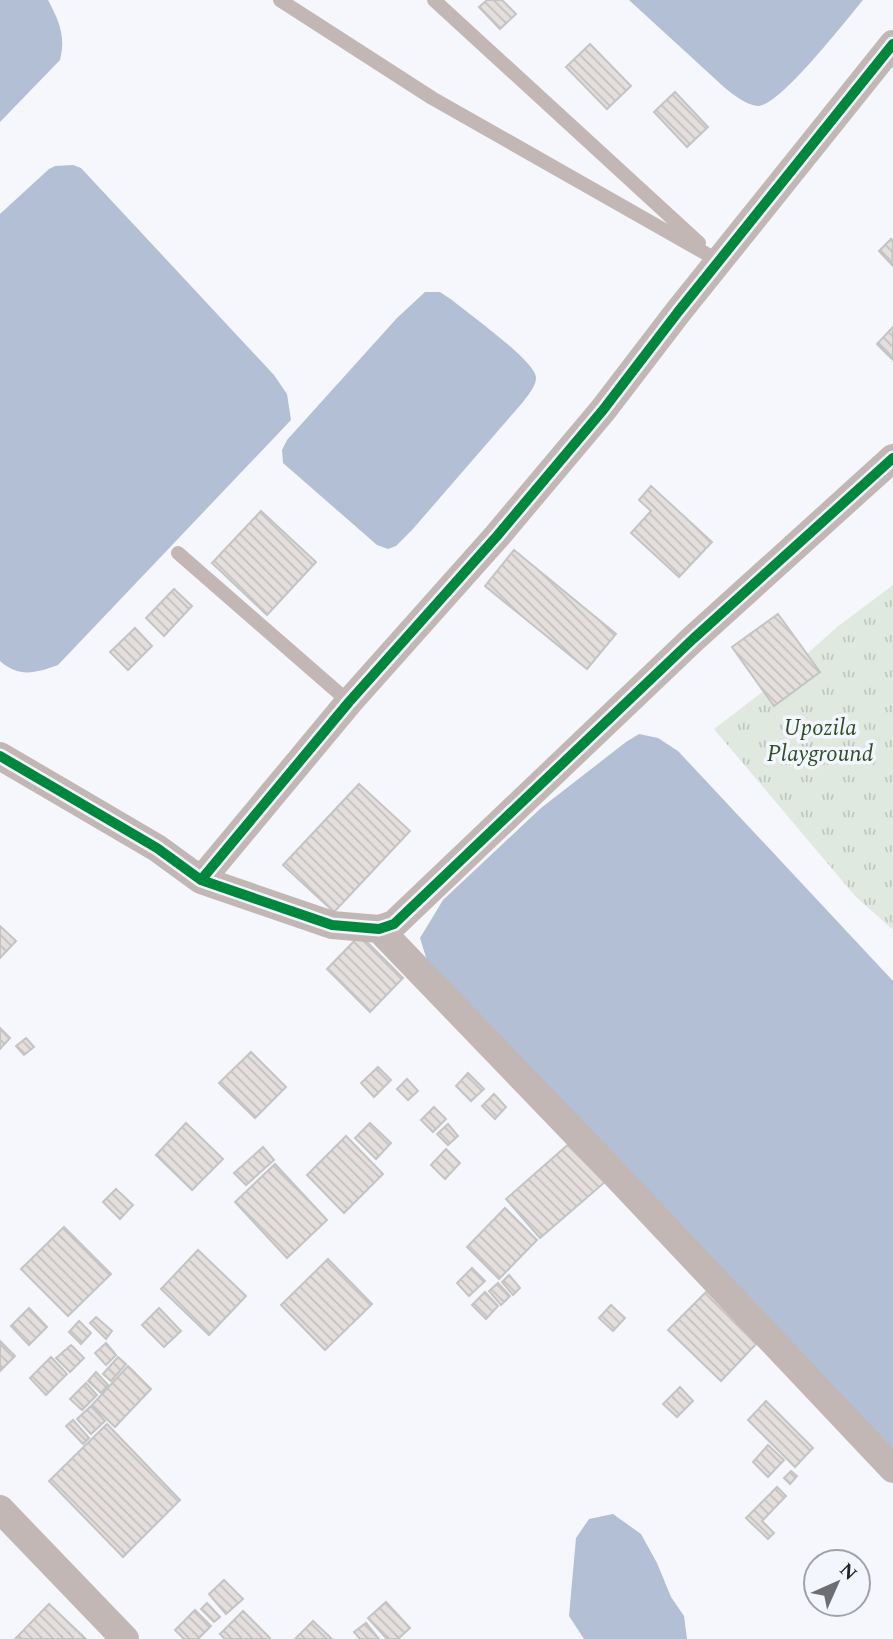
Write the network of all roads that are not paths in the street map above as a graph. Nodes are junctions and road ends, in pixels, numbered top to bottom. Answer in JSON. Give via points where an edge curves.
{"nodes":[{"id":1,"x":280,"y":0,"type":"edge"},
{"id":2,"x":434,"y":0,"type":"edge"},
{"id":3,"x":893,"y":44,"type":"edge"},
{"id":4,"x":719,"y":261,"type":"junction"},
{"id":5,"x":893,"y":458,"type":"edge"},
{"id":6,"x":178,"y":553,"type":"dead end"},
{"id":7,"x":349,"y":702,"type":"junction"},
{"id":8,"x":0,"y":756,"type":"edge"},
{"id":9,"x":201,"y":880,"type":"junction"},
{"id":10,"x":379,"y":929,"type":"junction"},
{"id":11,"x":893,"y":1469,"type":"edge"},
{"id":12,"x":0,"y":1509,"type":"edge"},
{"id":13,"x":125,"y":1639,"type":"edge"}],
"edges":[{"from":1,"to":4,"type":"lane","via":[[432,98]]},
{"from":2,"to":4,"type":"lane"},
{"from":3,"to":4,"type":"street"},
{"from":4,"to":7,"type":"street","via":[[506,526]]},
{"from":5,"to":10,"type":"street","via":[[693,639],[394,924]]},
{"from":6,"to":7,"type":"lane"},
{"from":7,"to":9,"type":"street"},
{"from":8,"to":9,"type":"street","via":[[157,848]]},
{"from":9,"to":10,"type":"street","via":[[332,925]]},
{"from":10,"to":11,"type":"street"},
{"from":12,"to":13,"type":"street"}]}
